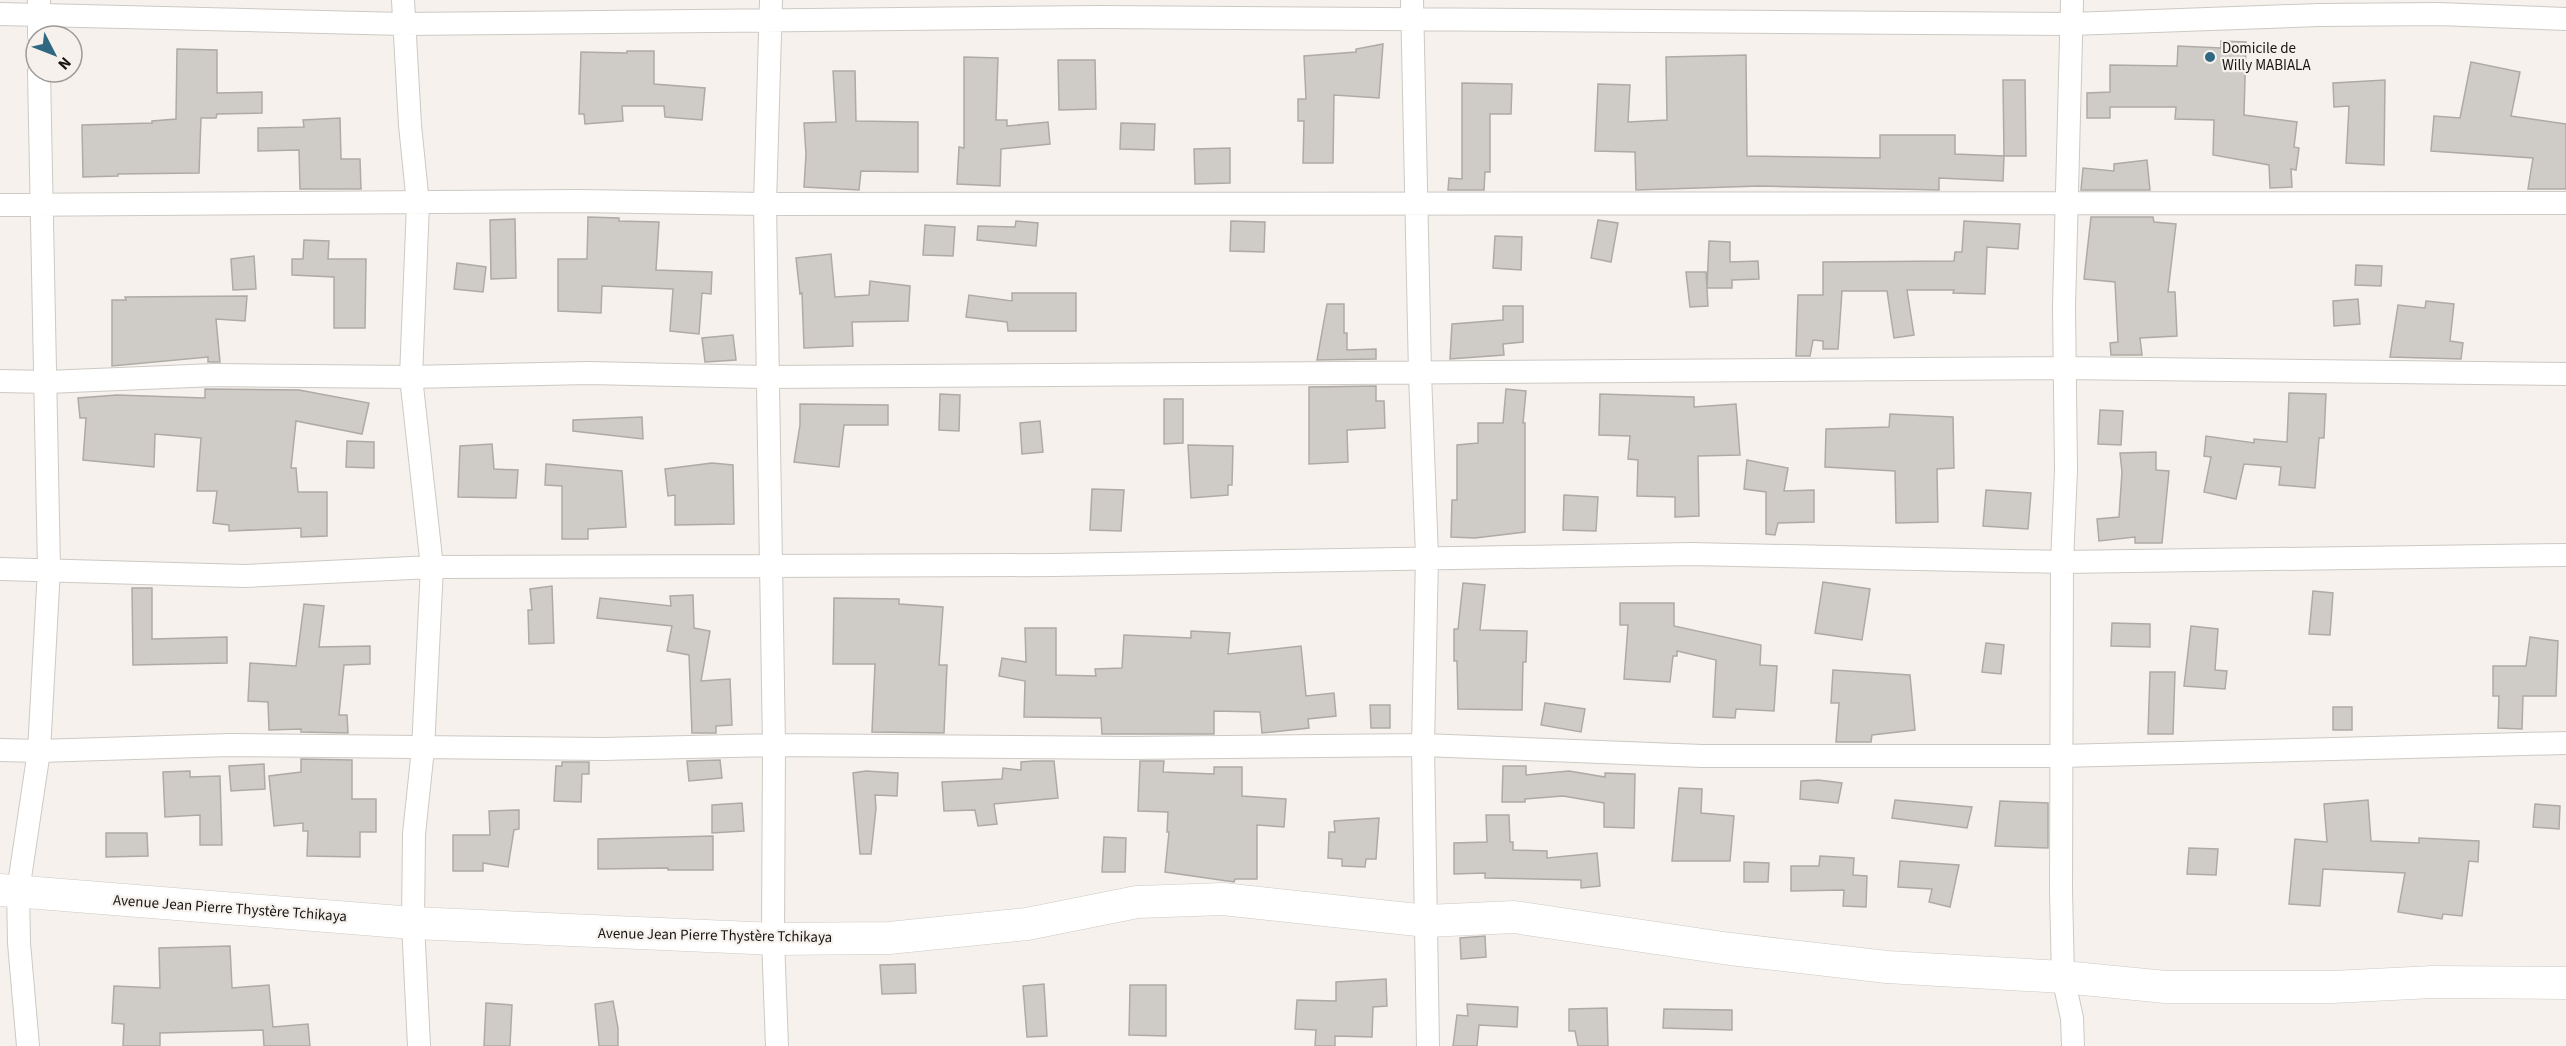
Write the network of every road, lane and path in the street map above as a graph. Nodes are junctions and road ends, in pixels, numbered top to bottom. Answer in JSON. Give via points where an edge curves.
{"nodes":[{"id":1,"x":403,"y":0,"type":"edge"},
{"id":2,"x":2072,"y":0,"type":"edge"},
{"id":3,"x":1413,"y":10,"type":"edge"},
{"id":4,"x":771,"y":11,"type":"edge"},
{"id":5,"x":0,"y":14,"type":"edge"},
{"id":6,"x":39,"y":17,"type":"edge"},
{"id":7,"x":2566,"y":20,"type":"edge"},
{"id":8,"x":403,"y":24,"type":"junction"},
{"id":9,"x":2072,"y":24,"type":"junction"},
{"id":10,"x":39,"y":84,"type":"edge"},
{"id":11,"x":1418,"y":202,"type":"junction"},
{"id":12,"x":2566,"y":203,"type":"edge"},
{"id":13,"x":0,"y":204,"type":"edge"},
{"id":14,"x":418,"y":204,"type":"junction"},
{"id":15,"x":765,"y":204,"type":"junction"},
{"id":16,"x":2068,"y":204,"type":"junction"},
{"id":17,"x":40,"y":206,"type":"junction"},
{"id":18,"x":2066,"y":368,"type":"junction"},
{"id":19,"x":1419,"y":374,"type":"junction"},
{"id":20,"x":2566,"y":374,"type":"edge"},
{"id":21,"x":411,"y":376,"type":"junction"},
{"id":22,"x":766,"y":377,"type":"junction"},
{"id":23,"x":0,"y":381,"type":"edge"},
{"id":24,"x":47,"y":382,"type":"junction"},
{"id":25,"x":2566,"y":555,"type":"edge"},
{"id":26,"x":1426,"y":557,"type":"junction"},
{"id":27,"x":2062,"y":562,"type":"junction"},
{"id":28,"x":772,"y":566,"type":"junction"},
{"id":29,"x":432,"y":567,"type":"junction"},
{"id":30,"x":0,"y":569,"type":"edge"},
{"id":31,"x":49,"y":569,"type":"junction"},
{"id":32,"x":2566,"y":742,"type":"edge"},
{"id":33,"x":774,"y":745,"type":"junction"},
{"id":34,"x":1423,"y":746,"type":"junction"},
{"id":35,"x":423,"y":749,"type":"junction"},
{"id":36,"x":0,"y":750,"type":"edge"},
{"id":37,"x":39,"y":751,"type":"junction"},
{"id":38,"x":2061,"y":756,"type":"junction"},
{"id":39,"x":9,"y":891,"type":"edge"},
{"id":40,"x":1427,"y":921,"type":"junction"},
{"id":41,"x":413,"y":922,"type":"junction"},
{"id":42,"x":773,"y":939,"type":"junction"},
{"id":43,"x":2063,"y":976,"type":"junction"},
{"id":44,"x":2566,"y":983,"type":"edge"},
{"id":45,"x":28,"y":1046,"type":"edge"},
{"id":46,"x":419,"y":1046,"type":"edge"},
{"id":47,"x":777,"y":1046,"type":"edge"},
{"id":48,"x":1428,"y":1046,"type":"edge"},
{"id":49,"x":2073,"y":1046,"type":"edge"}],
"edges":[{"from":1,"to":8,"type":"street"},
{"from":2,"to":9,"type":"street"},
{"from":3,"to":4,"type":"street","via":[[1100,17]]},
{"from":3,"to":9,"type":"street"},
{"from":3,"to":11,"type":"street"},
{"from":4,"to":8,"type":"street"},
{"from":4,"to":15,"type":"street"},
{"from":5,"to":6,"type":"street"},
{"from":6,"to":8,"type":"street"},
{"from":7,"to":9,"type":"street","via":[[2438,14]]},
{"from":8,"to":14,"type":"street"},
{"from":9,"to":16,"type":"street"},
{"from":10,"to":17,"type":"street"},
{"from":11,"to":15,"type":"street"},
{"from":11,"to":16,"type":"street"},
{"from":11,"to":19,"type":"street"},
{"from":12,"to":16,"type":"street"},
{"from":13,"to":17,"type":"street"},
{"from":14,"to":15,"type":"street","via":[[579,201]]},
{"from":14,"to":17,"type":"street"},
{"from":14,"to":21,"type":"street"},
{"from":15,"to":22,"type":"street"},
{"from":16,"to":18,"type":"street"},
{"from":17,"to":24,"type":"street"},
{"from":18,"to":19,"type":"street"},
{"from":18,"to":20,"type":"street"},
{"from":18,"to":27,"type":"street"},
{"from":19,"to":22,"type":"street"},
{"from":19,"to":26,"type":"street"},
{"from":21,"to":22,"type":"street"},
{"from":21,"to":24,"type":"street","via":[[215,375]]},
{"from":21,"to":29,"type":"street"},
{"from":22,"to":28,"type":"street"},
{"from":23,"to":24,"type":"street"},
{"from":24,"to":31,"type":"street"},
{"from":25,"to":27,"type":"street"},
{"from":26,"to":27,"type":"street","via":[[1691,554]]},
{"from":26,"to":28,"type":"street"},
{"from":26,"to":34,"type":"street"},
{"from":27,"to":38,"type":"street"},
{"from":28,"to":29,"type":"street"},
{"from":28,"to":33,"type":"street"},
{"from":29,"to":31,"type":"street","via":[[245,576]]},
{"from":29,"to":35,"type":"street"},
{"from":30,"to":31,"type":"street"},
{"from":31,"to":37,"type":"street"},
{"from":32,"to":38,"type":"street"},
{"from":33,"to":34,"type":"street"},
{"from":33,"to":35,"type":"street"},
{"from":33,"to":42,"type":"street"},
{"from":34,"to":38,"type":"street","via":[[1702,756]]},
{"from":34,"to":40,"type":"street"},
{"from":35,"to":37,"type":"street","via":[[230,745]]},
{"from":35,"to":41,"type":"street","via":[[414,834]]},
{"from":36,"to":37,"type":"street"},
{"from":37,"to":39,"type":"street"},
{"from":38,"to":43,"type":"street"},
{"from":39,"to":41,"type":"street","name":"Avenue Jean Pierre Thystère Tchikaya"},
{"from":39,"to":45,"type":"street"},
{"from":40,"to":42,"type":"street","name":"Avenue Jean Pierre Thystère Tchikaya","via":[[1222,899],[1137,902],[1026,924],[889,938]]},
{"from":40,"to":43,"type":"street","name":"Avenue Jean Pierre Thystère Tchikaya","via":[[1514,917],[1864,964]]},
{"from":40,"to":48,"type":"street"},
{"from":41,"to":42,"type":"street","name":"Avenue Jean Pierre Thystère Tchikaya"},
{"from":41,"to":46,"type":"street"},
{"from":42,"to":47,"type":"street"},
{"from":43,"to":44,"type":"street","name":"Avenue Jean Pierre Thystère Tchikaya","via":[[2166,987]]},
{"from":43,"to":49,"type":"street","via":[[2072,1017]]}]}
